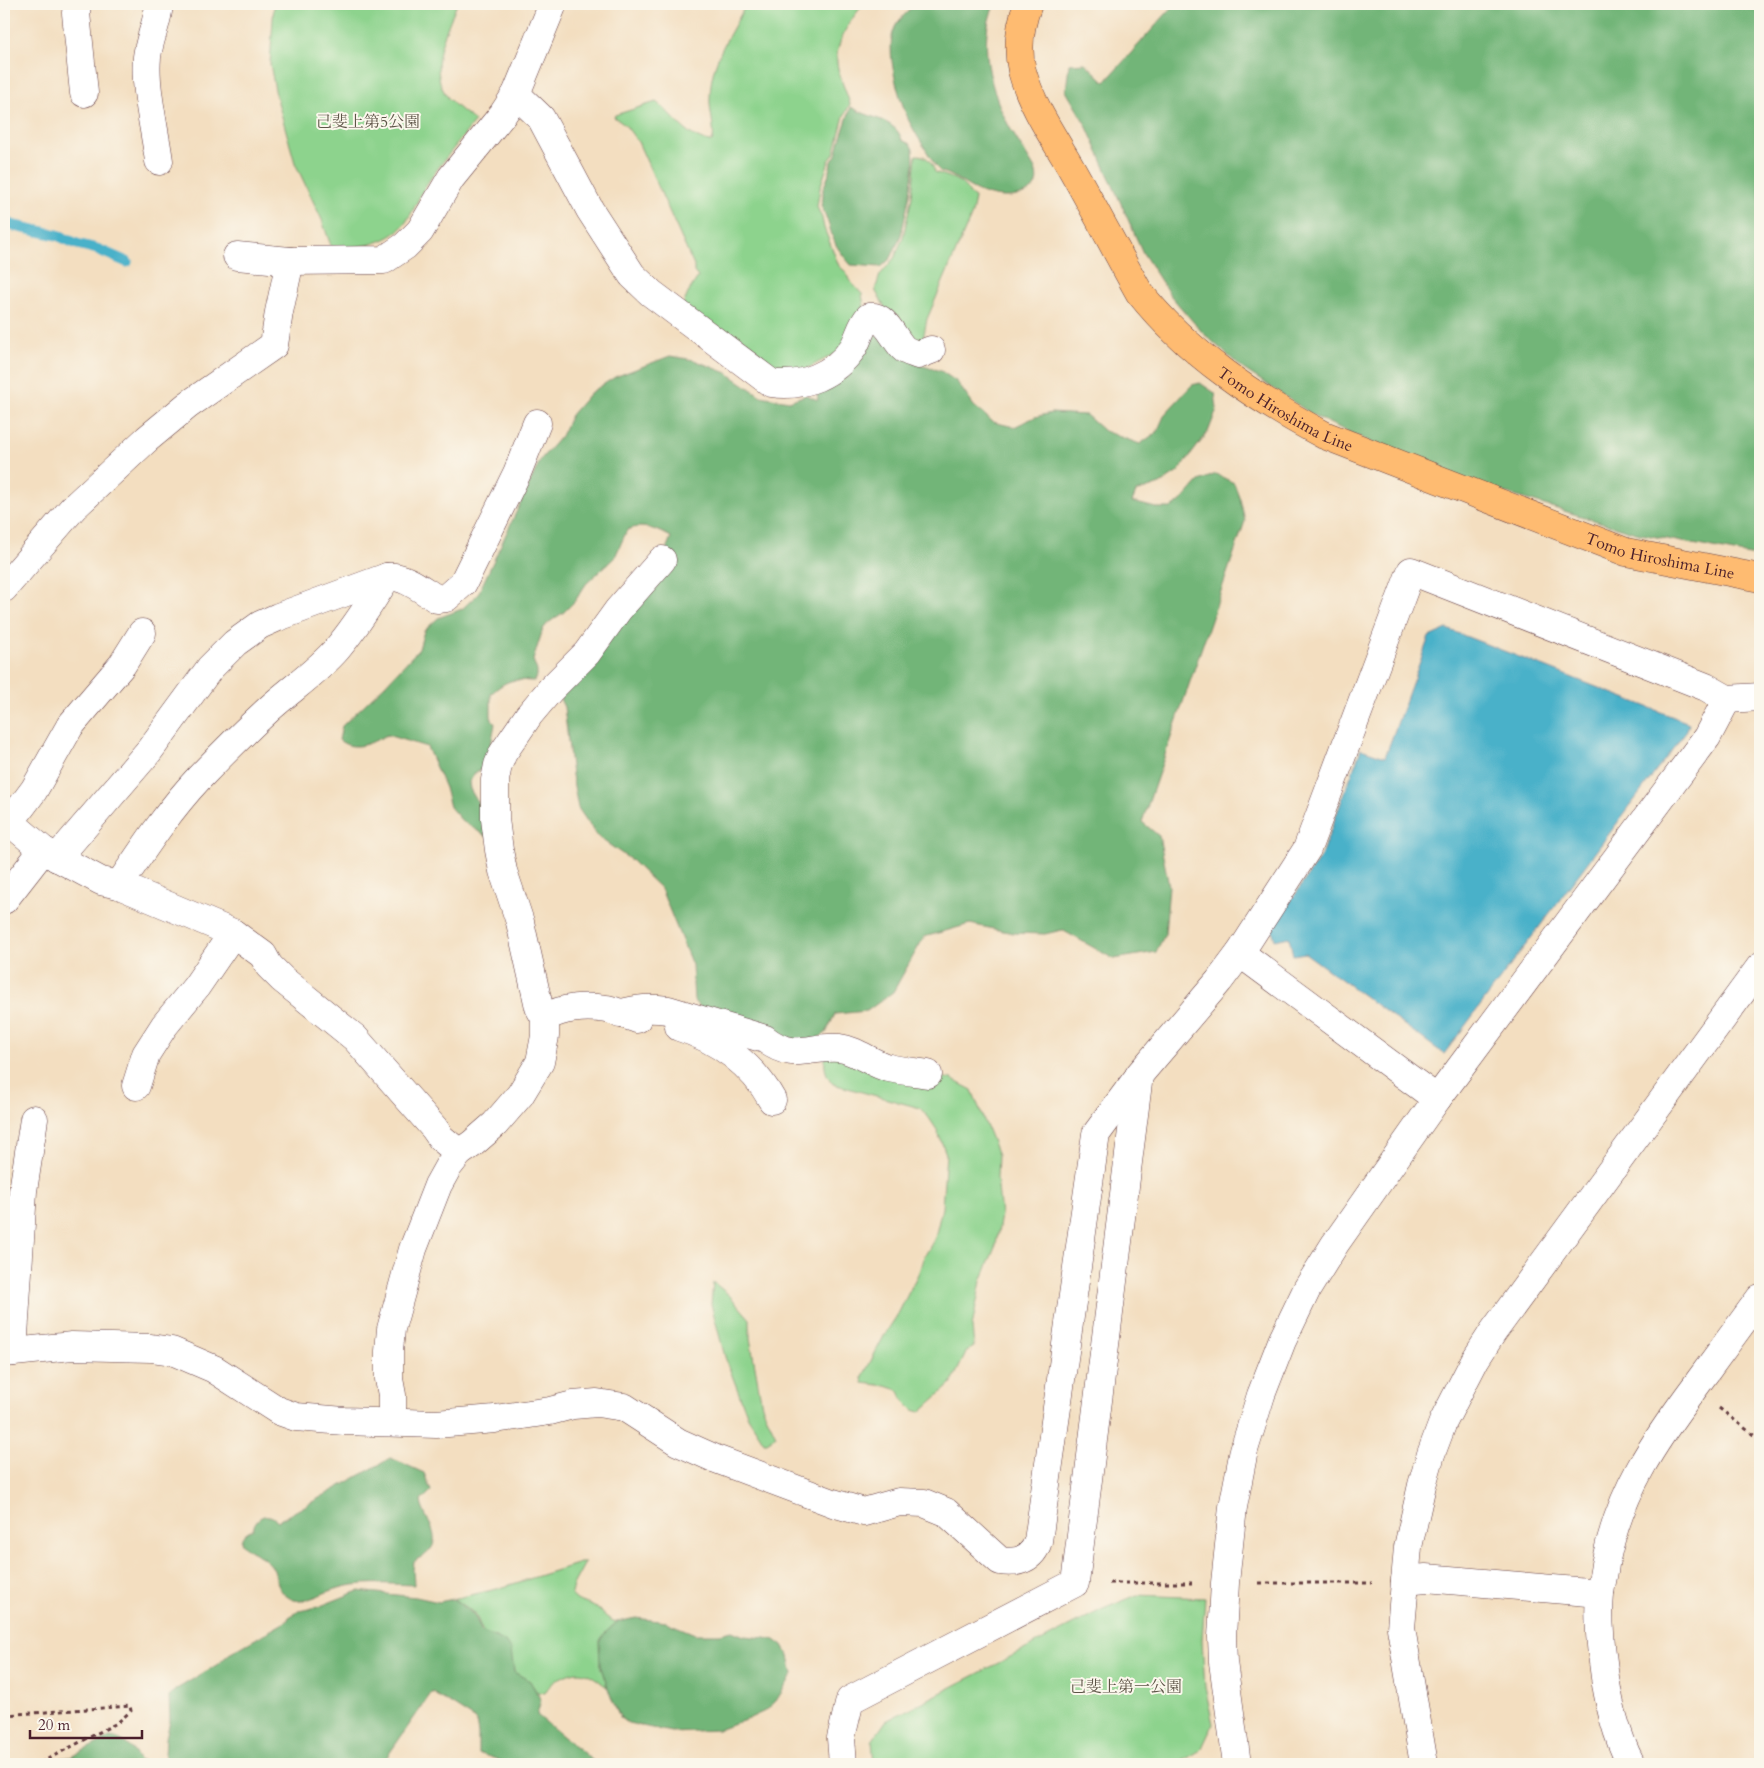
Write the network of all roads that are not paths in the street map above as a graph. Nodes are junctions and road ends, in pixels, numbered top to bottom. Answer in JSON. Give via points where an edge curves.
{"nodes":[{"id":1,"x":76,"y":4,"type":"edge"},
{"id":2,"x":159,"y":4,"type":"edge"},
{"id":3,"x":553,"y":4,"type":"edge"},
{"id":4,"x":1028,"y":4,"type":"edge"},
{"id":5,"x":84,"y":93,"type":"dead end"},
{"id":6,"x":516,"y":94,"type":"junction"},
{"id":7,"x":159,"y":161,"type":"dead end"},
{"id":8,"x":237,"y":256,"type":"dead end"},
{"id":9,"x":290,"y":261,"type":"junction"},
{"id":10,"x":932,"y":350,"type":"dead end"},
{"id":11,"x":538,"y":423,"type":"dead end"},
{"id":12,"x":662,"y":560,"type":"dead end"},
{"id":13,"x":387,"y":578,"type":"junction"},
{"id":14,"x":1760,"y":578,"type":"edge"},
{"id":15,"x":4,"y":588,"type":"edge"},
{"id":16,"x":142,"y":633,"type":"dead end"},
{"id":17,"x":1760,"y":697,"type":"edge"},
{"id":18,"x":1727,"y":699,"type":"junction"},
{"id":19,"x":7,"y":819,"type":"edge"},
{"id":20,"x":50,"y":854,"type":"junction"},
{"id":21,"x":110,"y":883,"type":"junction"},
{"id":22,"x":4,"y":900,"type":"edge"},
{"id":23,"x":233,"y":933,"type":"junction"},
{"id":24,"x":1240,"y":953,"type":"junction"},
{"id":25,"x":1760,"y":968,"type":"edge"},
{"id":26,"x":620,"y":1014,"type":"junction"},
{"id":27,"x":545,"y":1018,"type":"junction"},
{"id":28,"x":928,"y":1074,"type":"dead end"},
{"id":29,"x":1139,"y":1075,"type":"junction"},
{"id":30,"x":136,"y":1086,"type":"dead end"},
{"id":31,"x":1437,"y":1099,"type":"junction"},
{"id":32,"x":772,"y":1100,"type":"dead end"},
{"id":33,"x":34,"y":1119,"type":"dead end"},
{"id":34,"x":459,"y":1153,"type":"junction"},
{"id":35,"x":1760,"y":1298,"type":"edge"},
{"id":36,"x":8,"y":1353,"type":"edge"},
{"id":37,"x":392,"y":1422,"type":"junction"},
{"id":38,"x":1405,"y":1580,"type":"junction"},
{"id":39,"x":1600,"y":1593,"type":"junction"},
{"id":40,"x":843,"y":1764,"type":"edge"},
{"id":41,"x":1238,"y":1764,"type":"edge"},
{"id":42,"x":1424,"y":1764,"type":"edge"},
{"id":43,"x":1631,"y":1764,"type":"edge"}],
"edges":[{"from":1,"to":5,"type":"street"},
{"from":2,"to":7,"type":"street","via":[[146,72]]},
{"from":3,"to":6,"type":"street"},
{"from":4,"to":14,"type":"main road","name":"Tomo Hiroshima Line","via":[[1022,19],[1020,54],[1022,71],[1036,105],[1139,292],[1157,314],[1196,350],[1281,412],[1324,436],[1626,552]]},
{"from":6,"to":9,"type":"street","via":[[451,178],[420,231],[405,246],[384,260]]},
{"from":6,"to":10,"type":"street","via":[[541,118],[590,210],[632,275],[651,293],[772,384],[809,382],[830,371],[853,348],[869,317],[887,326],[908,352],[918,355]]},
{"from":8,"to":9,"type":"street"},
{"from":9,"to":15,"type":"street","via":[[274,345],[188,405],[148,439],[73,508]]},
{"from":11,"to":13,"type":"street","via":[[463,583],[446,598],[437,599],[406,580]]},
{"from":12,"to":27,"type":"street","via":[[618,610],[587,653],[540,702],[498,765],[495,819],[498,850],[522,930],[539,1007]]},
{"from":13,"to":20,"type":"street","via":[[278,617],[235,643],[210,668],[149,751]]},
{"from":13,"to":21,"type":"street","via":[[336,650],[269,709],[199,778]]},
{"from":16,"to":19,"type":"street","via":[[122,665],[70,726],[34,790]]},
{"from":17,"to":18,"type":"street"},
{"from":18,"to":24,"type":"street","via":[[1706,687],[1410,571],[1307,849]]},
{"from":18,"to":31,"type":"street","via":[[1707,737]]},
{"from":19,"to":20,"type":"street"},
{"from":20,"to":21,"type":"street"},
{"from":20,"to":22,"type":"street"},
{"from":21,"to":23,"type":"street"},
{"from":23,"to":30,"type":"street","via":[[146,1054]]},
{"from":23,"to":34,"type":"street","via":[[263,955],[282,979],[355,1038],[441,1138]]},
{"from":24,"to":29,"type":"street"},
{"from":24,"to":31,"type":"street"},
{"from":25,"to":38,"type":"street","via":[[1475,1360],[1430,1454],[1414,1515]]},
{"from":26,"to":27,"type":"street","via":[[608,1009],[586,1008],[554,1012]]},
{"from":26,"to":28,"type":"street","via":[[635,1009],[668,1010],[766,1039],[796,1052],[845,1049],[889,1068]]},
{"from":26,"to":32,"type":"street","via":[[692,1031],[719,1045],[747,1066]]},
{"from":27,"to":34,"type":"street","via":[[540,1062],[520,1095],[495,1124]]},
{"from":29,"to":37,"type":"street","via":[[1096,1134],[1038,1541],[1030,1556],[1010,1563],[1000,1561],[946,1512],[924,1503],[898,1502],[864,1512],[833,1504],[678,1442],[624,1407],[597,1403],[495,1419],[436,1424]]},
{"from":29,"to":40,"type":"street","via":[[1075,1583],[850,1700],[841,1738]]},
{"from":31,"to":41,"type":"street","via":[[1307,1289],[1282,1341],[1244,1450],[1232,1517],[1222,1636]]},
{"from":33,"to":36,"type":"street","via":[[23,1191]]},
{"from":34,"to":37,"type":"street","via":[[441,1179],[427,1213],[391,1329],[388,1378]]},
{"from":35,"to":39,"type":"street","via":[[1672,1417],[1636,1476],[1616,1524]]},
{"from":36,"to":37,"type":"street","via":[[72,1346],[172,1351],[214,1369],[279,1411],[296,1417]]},
{"from":38,"to":39,"type":"street","via":[[1426,1578]]},
{"from":38,"to":42,"type":"street","via":[[1401,1628]]},
{"from":39,"to":43,"type":"street","via":[[1600,1643],[1606,1687],[1618,1733]]}]}
